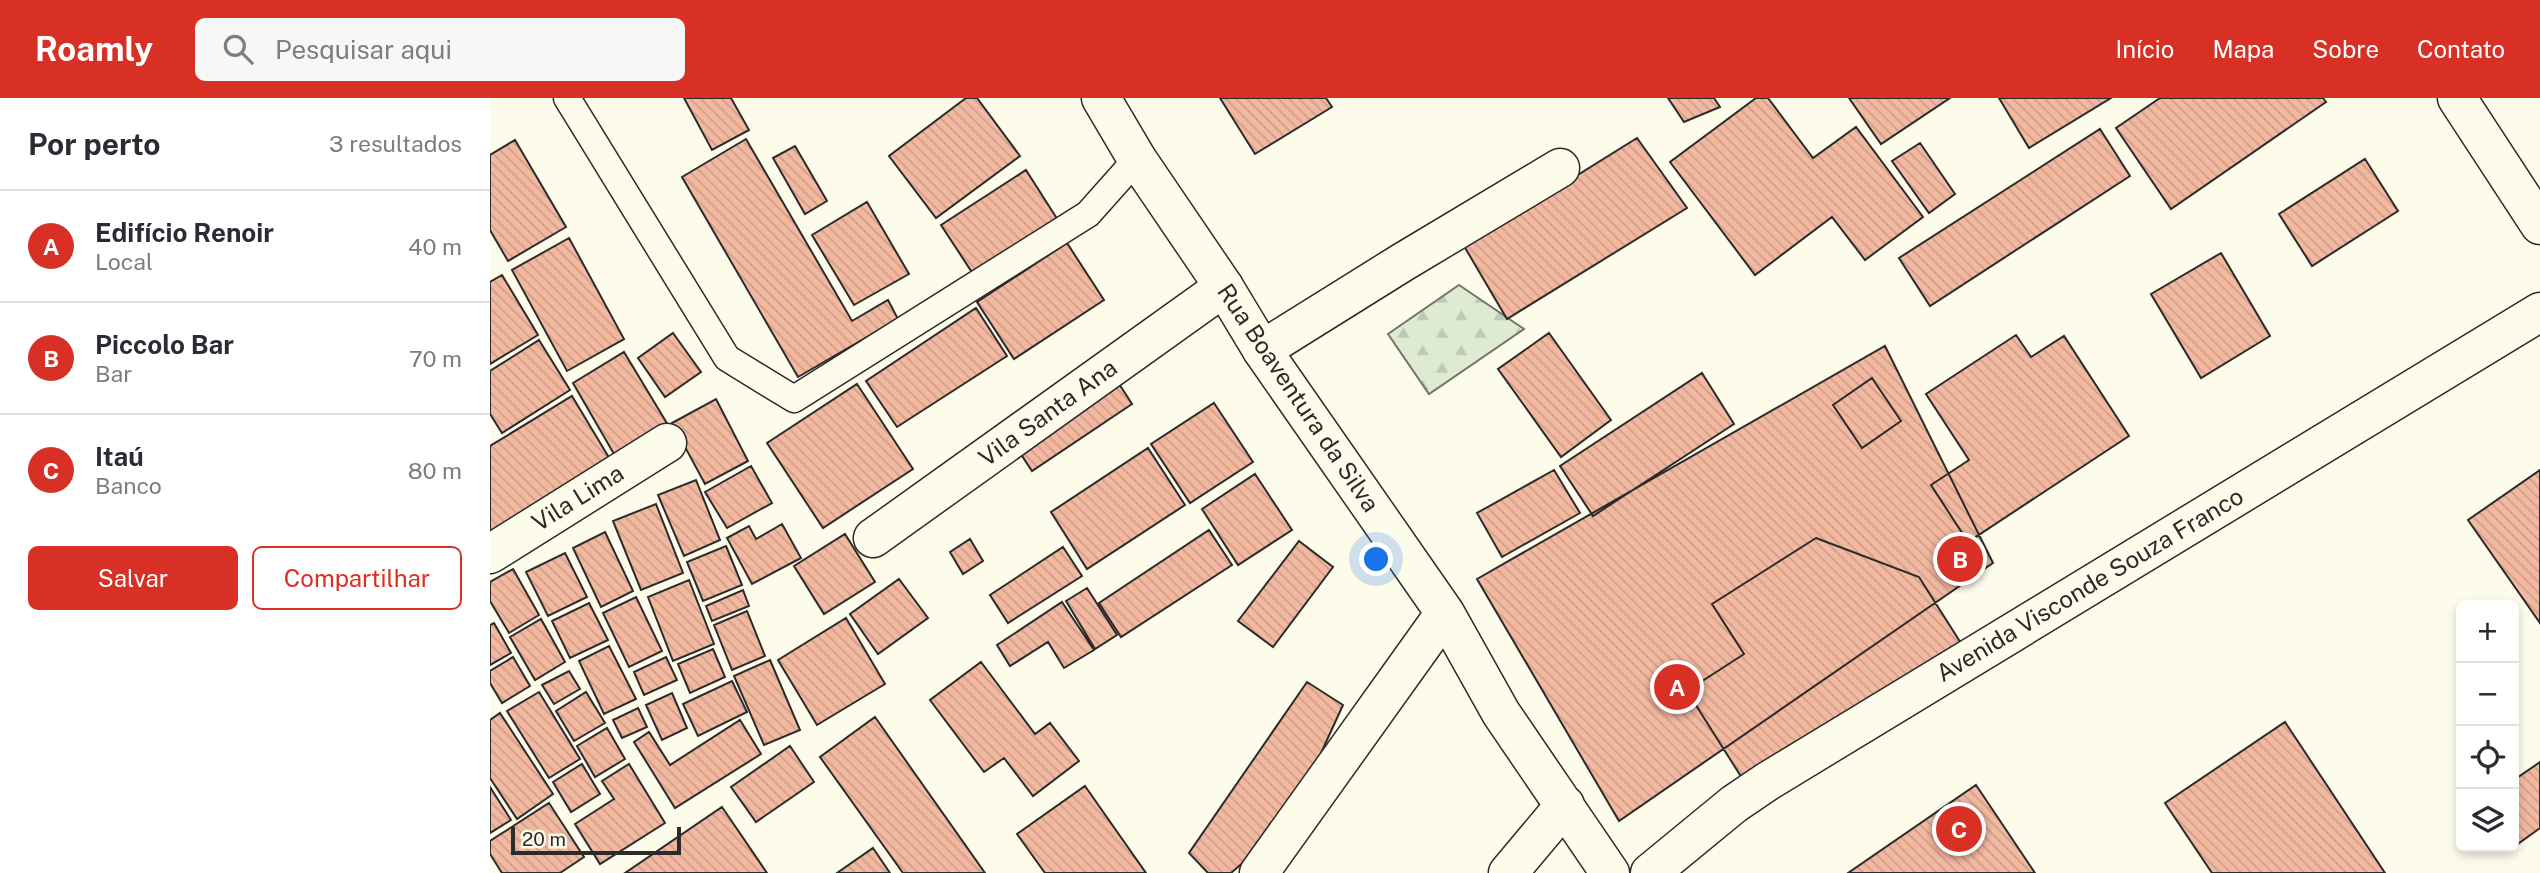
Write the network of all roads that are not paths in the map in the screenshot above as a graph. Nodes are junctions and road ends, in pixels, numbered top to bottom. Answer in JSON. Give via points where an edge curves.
{"nodes":[{"id":1,"x":567,"y":98,"type":"edge"},
{"id":2,"x":1101,"y":98,"type":"edge"},
{"id":3,"x":2456,"y":98,"type":"edge"},
{"id":4,"x":1137,"y":159,"type":"junction"},
{"id":5,"x":1560,"y":168,"type":"dead end"},
{"id":6,"x":2540,"y":225,"type":"edge"},
{"id":7,"x":1224,"y":287,"type":"junction"},
{"id":8,"x":2540,"y":312,"type":"edge"},
{"id":9,"x":1262,"y":350,"type":"junction"},
{"id":10,"x":667,"y":443,"type":"dead end"},
{"id":11,"x":873,"y":538,"type":"dead end"},
{"id":12,"x":490,"y":554,"type":"edge"},
{"id":13,"x":1445,"y":613,"type":"junction"},
{"id":14,"x":1565,"y":805,"type":"junction"},
{"id":15,"x":1259,"y":873,"type":"edge"},
{"id":16,"x":1508,"y":873,"type":"edge"},
{"id":17,"x":1610,"y":873,"type":"edge"},
{"id":18,"x":1650,"y":873,"type":"edge"}],
"edges":[{"from":1,"to":4,"type":"lane","via":[[727,358],[794,399],[1088,214]]},
{"from":2,"to":4,"type":"street","name":"Rua Boaventura da Silva"},
{"from":3,"to":6,"type":"street"},
{"from":4,"to":7,"type":"street","name":"Rua Boaventura da Silva"},
{"from":5,"to":9,"type":"street"},
{"from":7,"to":9,"type":"street","name":"Rua Boaventura da Silva"},
{"from":7,"to":11,"type":"street","name":"Vila Santa Ana"},
{"from":8,"to":18,"type":"street","name":"Avenida Visconde Souza Franco","via":[[1768,781]]},
{"from":9,"to":13,"type":"street","name":"Rua Boaventura da Silva"},
{"from":10,"to":12,"type":"street","name":"Vila Lima"},
{"from":13,"to":14,"type":"street","name":"Rua Boaventura da Silva","via":[[1501,713]]},
{"from":13,"to":15,"type":"street"},
{"from":14,"to":16,"type":"street"},
{"from":14,"to":17,"type":"street","name":"Rua Boaventura da Silva"}]}
